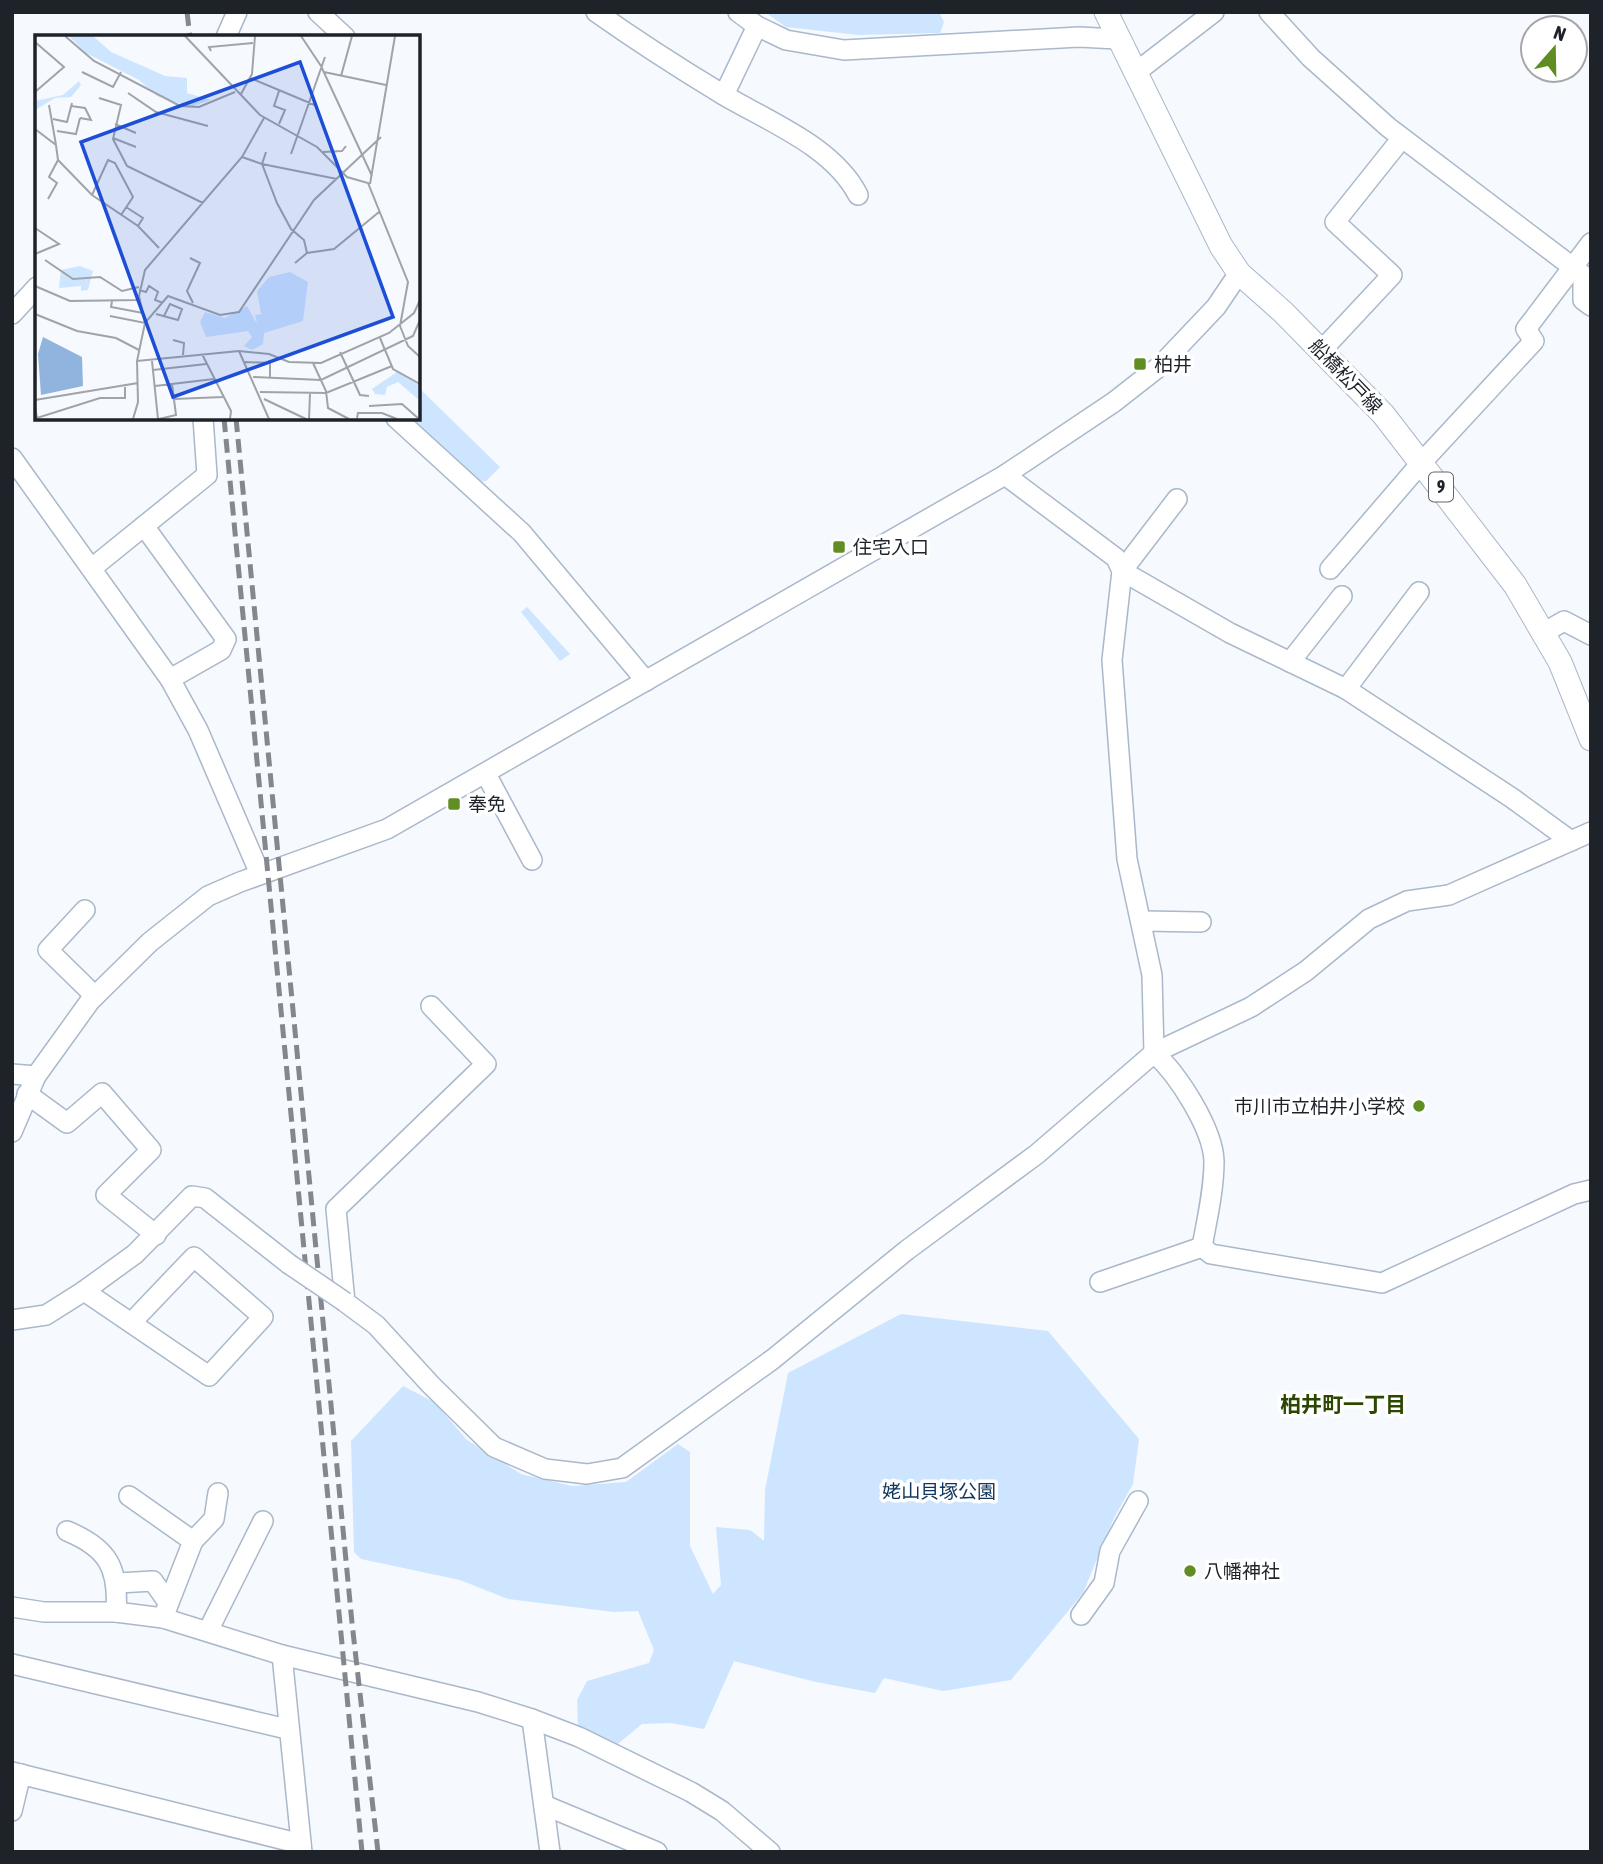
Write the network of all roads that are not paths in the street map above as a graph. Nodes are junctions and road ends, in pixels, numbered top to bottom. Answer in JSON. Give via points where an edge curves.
{"nodes":[{"id":1,"x":237,"y":12,"type":"edge"},
{"id":2,"x":318,"y":12,"type":"edge"},
{"id":3,"x":596,"y":12,"type":"edge"},
{"id":4,"x":738,"y":12,"type":"edge"},
{"id":5,"x":1106,"y":12,"type":"edge"},
{"id":6,"x":1214,"y":12,"type":"edge"},
{"id":7,"x":1269,"y":12,"type":"edge"},
{"id":8,"x":757,"y":26,"type":"junction"},
{"id":9,"x":227,"y":35,"type":"edge"},
{"id":10,"x":343,"y":35,"type":"edge"},
{"id":11,"x":1117,"y":39,"type":"junction"},
{"id":12,"x":1135,"y":73,"type":"junction"},
{"id":13,"x":724,"y":95,"type":"junction"},
{"id":14,"x":1402,"y":138,"type":"junction"},
{"id":15,"x":858,"y":195,"type":"dead end"},
{"id":16,"x":1591,"y":243,"type":"edge"},
{"id":17,"x":1572,"y":266,"type":"junction"},
{"id":18,"x":1239,"y":273,"type":"junction"},
{"id":19,"x":35,"y":290,"type":"edge"},
{"id":20,"x":1591,"y":306,"type":"edge"},
{"id":21,"x":12,"y":314,"type":"edge"},
{"id":22,"x":1322,"y":350,"type":"junction"},
{"id":23,"x":203,"y":420,"type":"edge"},
{"id":24,"x":398,"y":420,"type":"edge"},
{"id":25,"x":12,"y":458,"type":"edge"},
{"id":26,"x":1422,"y":462,"type":"junction"},
{"id":27,"x":1005,"y":475,"type":"junction"},
{"id":28,"x":1177,"y":499,"type":"dead end"},
{"id":29,"x":144,"y":526,"type":"junction"},
{"id":30,"x":92,"y":568,"type":"junction"},
{"id":31,"x":1331,"y":569,"type":"dead end"},
{"id":32,"x":1122,"y":571,"type":"junction"},
{"id":33,"x":1419,"y":592,"type":"dead end"},
{"id":34,"x":1342,"y":596,"type":"dead end"},
{"id":35,"x":1545,"y":632,"type":"junction"},
{"id":36,"x":1591,"y":635,"type":"edge"},
{"id":37,"x":1290,"y":662,"type":"junction"},
{"id":38,"x":170,"y":679,"type":"junction"},
{"id":39,"x":646,"y":681,"type":"junction"},
{"id":40,"x":1346,"y":689,"type":"junction"},
{"id":41,"x":1591,"y":739,"type":"edge"},
{"id":42,"x":486,"y":774,"type":"junction"},
{"id":43,"x":1591,"y":832,"type":"edge"},
{"id":44,"x":1571,"y":841,"type":"junction"},
{"id":45,"x":532,"y":860,"type":"dead end"},
{"id":46,"x":260,"y":874,"type":"junction"},
{"id":47,"x":85,"y":910,"type":"dead end"},
{"id":48,"x":1143,"y":921,"type":"junction"},
{"id":49,"x":1201,"y":922,"type":"dead end"},
{"id":50,"x":95,"y":996,"type":"junction"},
{"id":51,"x":431,"y":1006,"type":"dead end"},
{"id":52,"x":1154,"y":1053,"type":"junction"},
{"id":53,"x":12,"y":1074,"type":"edge"},
{"id":54,"x":36,"y":1076,"type":"junction"},
{"id":55,"x":27,"y":1094,"type":"junction"},
{"id":56,"x":12,"y":1132,"type":"edge"},
{"id":57,"x":1591,"y":1190,"type":"edge"},
{"id":58,"x":156,"y":1235,"type":"junction"},
{"id":59,"x":1202,"y":1247,"type":"junction"},
{"id":60,"x":1100,"y":1282,"type":"dead end"},
{"id":61,"x":84,"y":1291,"type":"junction"},
{"id":62,"x":345,"y":1302,"type":"junction"},
{"id":63,"x":12,"y":1320,"type":"edge"},
{"id":64,"x":131,"y":1323,"type":"junction"},
{"id":65,"x":218,"y":1493,"type":"dead end"},
{"id":66,"x":129,"y":1496,"type":"dead end"},
{"id":67,"x":1138,"y":1501,"type":"dead end"},
{"id":68,"x":263,"y":1521,"type":"dead end"},
{"id":69,"x":67,"y":1531,"type":"dead end"},
{"id":70,"x":193,"y":1541,"type":"junction"},
{"id":71,"x":118,"y":1583,"type":"junction"},
{"id":72,"x":12,"y":1607,"type":"edge"},
{"id":73,"x":165,"y":1610,"type":"junction"},
{"id":74,"x":116,"y":1612,"type":"junction"},
{"id":75,"x":1081,"y":1615,"type":"dead end"},
{"id":76,"x":208,"y":1631,"type":"junction"},
{"id":77,"x":282,"y":1656,"type":"junction"},
{"id":78,"x":12,"y":1664,"type":"edge"},
{"id":79,"x":532,"y":1719,"type":"junction"},
{"id":80,"x":287,"y":1729,"type":"junction"},
{"id":81,"x":16,"y":1773,"type":"edge"},
{"id":82,"x":544,"y":1805,"type":"junction"},
{"id":83,"x":12,"y":1811,"type":"edge"},
{"id":84,"x":302,"y":1848,"type":"edge"},
{"id":85,"x":550,"y":1852,"type":"edge"},
{"id":86,"x":657,"y":1852,"type":"edge"},
{"id":87,"x":771,"y":1852,"type":"edge"}],
"edges":[{"from":1,"to":9,"type":"street"},
{"from":2,"to":10,"type":"street"},
{"from":3,"to":13,"type":"street"},
{"from":4,"to":8,"type":"street"},
{"from":5,"to":11,"type":"main road","name":"船橋松戸線","number":"9"},
{"from":6,"to":12,"type":"street"},
{"from":7,"to":14,"type":"street","via":[[1311,58]]},
{"from":8,"to":11,"type":"street","via":[[798,43],[844,50],[1079,37]]},
{"from":8,"to":13,"type":"street"},
{"from":11,"to":12,"type":"main road","name":"船橋松戸線","number":"9"},
{"from":12,"to":18,"type":"main road","name":"船橋松戸線","number":"9","via":[[1221,246]]},
{"from":13,"to":15,"type":"street","via":[[814,148],[851,181]]},
{"from":14,"to":17,"type":"street"},
{"from":14,"to":22,"type":"street","via":[[1335,222],[1392,275]]},
{"from":16,"to":17,"type":"street"},
{"from":17,"to":20,"type":"street","via":[[1583,275],[1583,300]]},
{"from":17,"to":26,"type":"street","via":[[1526,328],[1534,341]]},
{"from":18,"to":22,"type":"main road","name":"船橋松戸線","number":"9"},
{"from":18,"to":27,"type":"street","via":[[1216,307],[1160,366]]},
{"from":19,"to":21,"type":"street"},
{"from":22,"to":26,"type":"main road","name":"船橋松戸線","number":"9"},
{"from":23,"to":29,"type":"street","via":[[207,474]]},
{"from":24,"to":39,"type":"street","via":[[522,533]]},
{"from":25,"to":30,"type":"street"},
{"from":26,"to":31,"type":"street"},
{"from":26,"to":35,"type":"main road","name":"船橋松戸線","number":"9"},
{"from":27,"to":32,"type":"street","via":[[1116,558]]},
{"from":27,"to":39,"type":"street"},
{"from":28,"to":32,"type":"street"},
{"from":29,"to":30,"type":"street"},
{"from":29,"to":38,"type":"street","via":[[226,639],[221,650]]},
{"from":30,"to":38,"type":"street"},
{"from":32,"to":37,"type":"street"},
{"from":32,"to":48,"type":"street","via":[[1112,660],[1127,859]]},
{"from":33,"to":40,"type":"street"},
{"from":34,"to":37,"type":"street"},
{"from":35,"to":36,"type":"street","via":[[1564,621]]},
{"from":35,"to":41,"type":"main road","name":"船橋松戸線","number":"9"},
{"from":37,"to":40,"type":"street"},
{"from":38,"to":46,"type":"street","via":[[198,730]]},
{"from":39,"to":42,"type":"street"},
{"from":40,"to":44,"type":"street"},
{"from":42,"to":45,"type":"street"},
{"from":42,"to":46,"type":"street","via":[[387,829]]},
{"from":43,"to":44,"type":"street"},
{"from":44,"to":52,"type":"street","via":[[1449,895],[1407,901],[1369,919],[1306,971],[1251,1007]]},
{"from":46,"to":50,"type":"street","via":[[208,897],[150,942]]},
{"from":47,"to":50,"type":"street","via":[[48,950]]},
{"from":48,"to":49,"type":"street"},
{"from":48,"to":52,"type":"street","via":[[1152,975]]},
{"from":50,"to":54,"type":"street"},
{"from":51,"to":62,"type":"street","via":[[486,1064],[336,1209]]},
{"from":52,"to":59,"type":"street","via":[[1170,1067],[1200,1118],[1214,1158]]},
{"from":52,"to":62,"type":"street","via":[[1037,1154],[907,1250],[773,1359],[622,1468],[587,1474],[545,1469],[494,1447],[376,1325]]},
{"from":53,"to":54,"type":"street"},
{"from":54,"to":55,"type":"street"},
{"from":55,"to":56,"type":"street"},
{"from":55,"to":58,"type":"street","via":[[68,1123],[102,1093],[151,1150],[106,1195]]},
{"from":57,"to":59,"type":"street","via":[[1382,1283],[1211,1254]]},
{"from":58,"to":61,"type":"street"},
{"from":58,"to":62,"type":"street","bridge":true,"via":[[192,1196],[205,1198]]},
{"from":59,"to":60,"type":"street"},
{"from":61,"to":63,"type":"street","via":[[46,1315]]},
{"from":61,"to":64,"type":"street"},
{"from":64,"to":64,"type":"street","via":[[209,1376],[264,1317],[194,1257]]},
{"from":65,"to":70,"type":"street","via":[[214,1519]]},
{"from":66,"to":70,"type":"street"},
{"from":67,"to":75,"type":"street","via":[[1110,1551],[1104,1583]]},
{"from":68,"to":76,"type":"street"},
{"from":69,"to":71,"type":"street","via":[[90,1541],[104,1554]]},
{"from":70,"to":73,"type":"street"},
{"from":71,"to":73,"type":"street","via":[[153,1581]]},
{"from":71,"to":74,"type":"street"},
{"from":72,"to":74,"type":"street"},
{"from":73,"to":74,"type":"street"},
{"from":73,"to":76,"type":"street"},
{"from":76,"to":77,"type":"street"},
{"from":77,"to":79,"type":"street"},
{"from":77,"to":80,"type":"street"},
{"from":78,"to":80,"type":"street"},
{"from":79,"to":82,"type":"street"},
{"from":79,"to":87,"type":"street","via":[[579,1737],[691,1793],[722,1811]]},
{"from":80,"to":84,"type":"street"},
{"from":81,"to":83,"type":"street"},
{"from":81,"to":84,"type":"street"},
{"from":82,"to":85,"type":"street"},
{"from":82,"to":86,"type":"street"}]}
